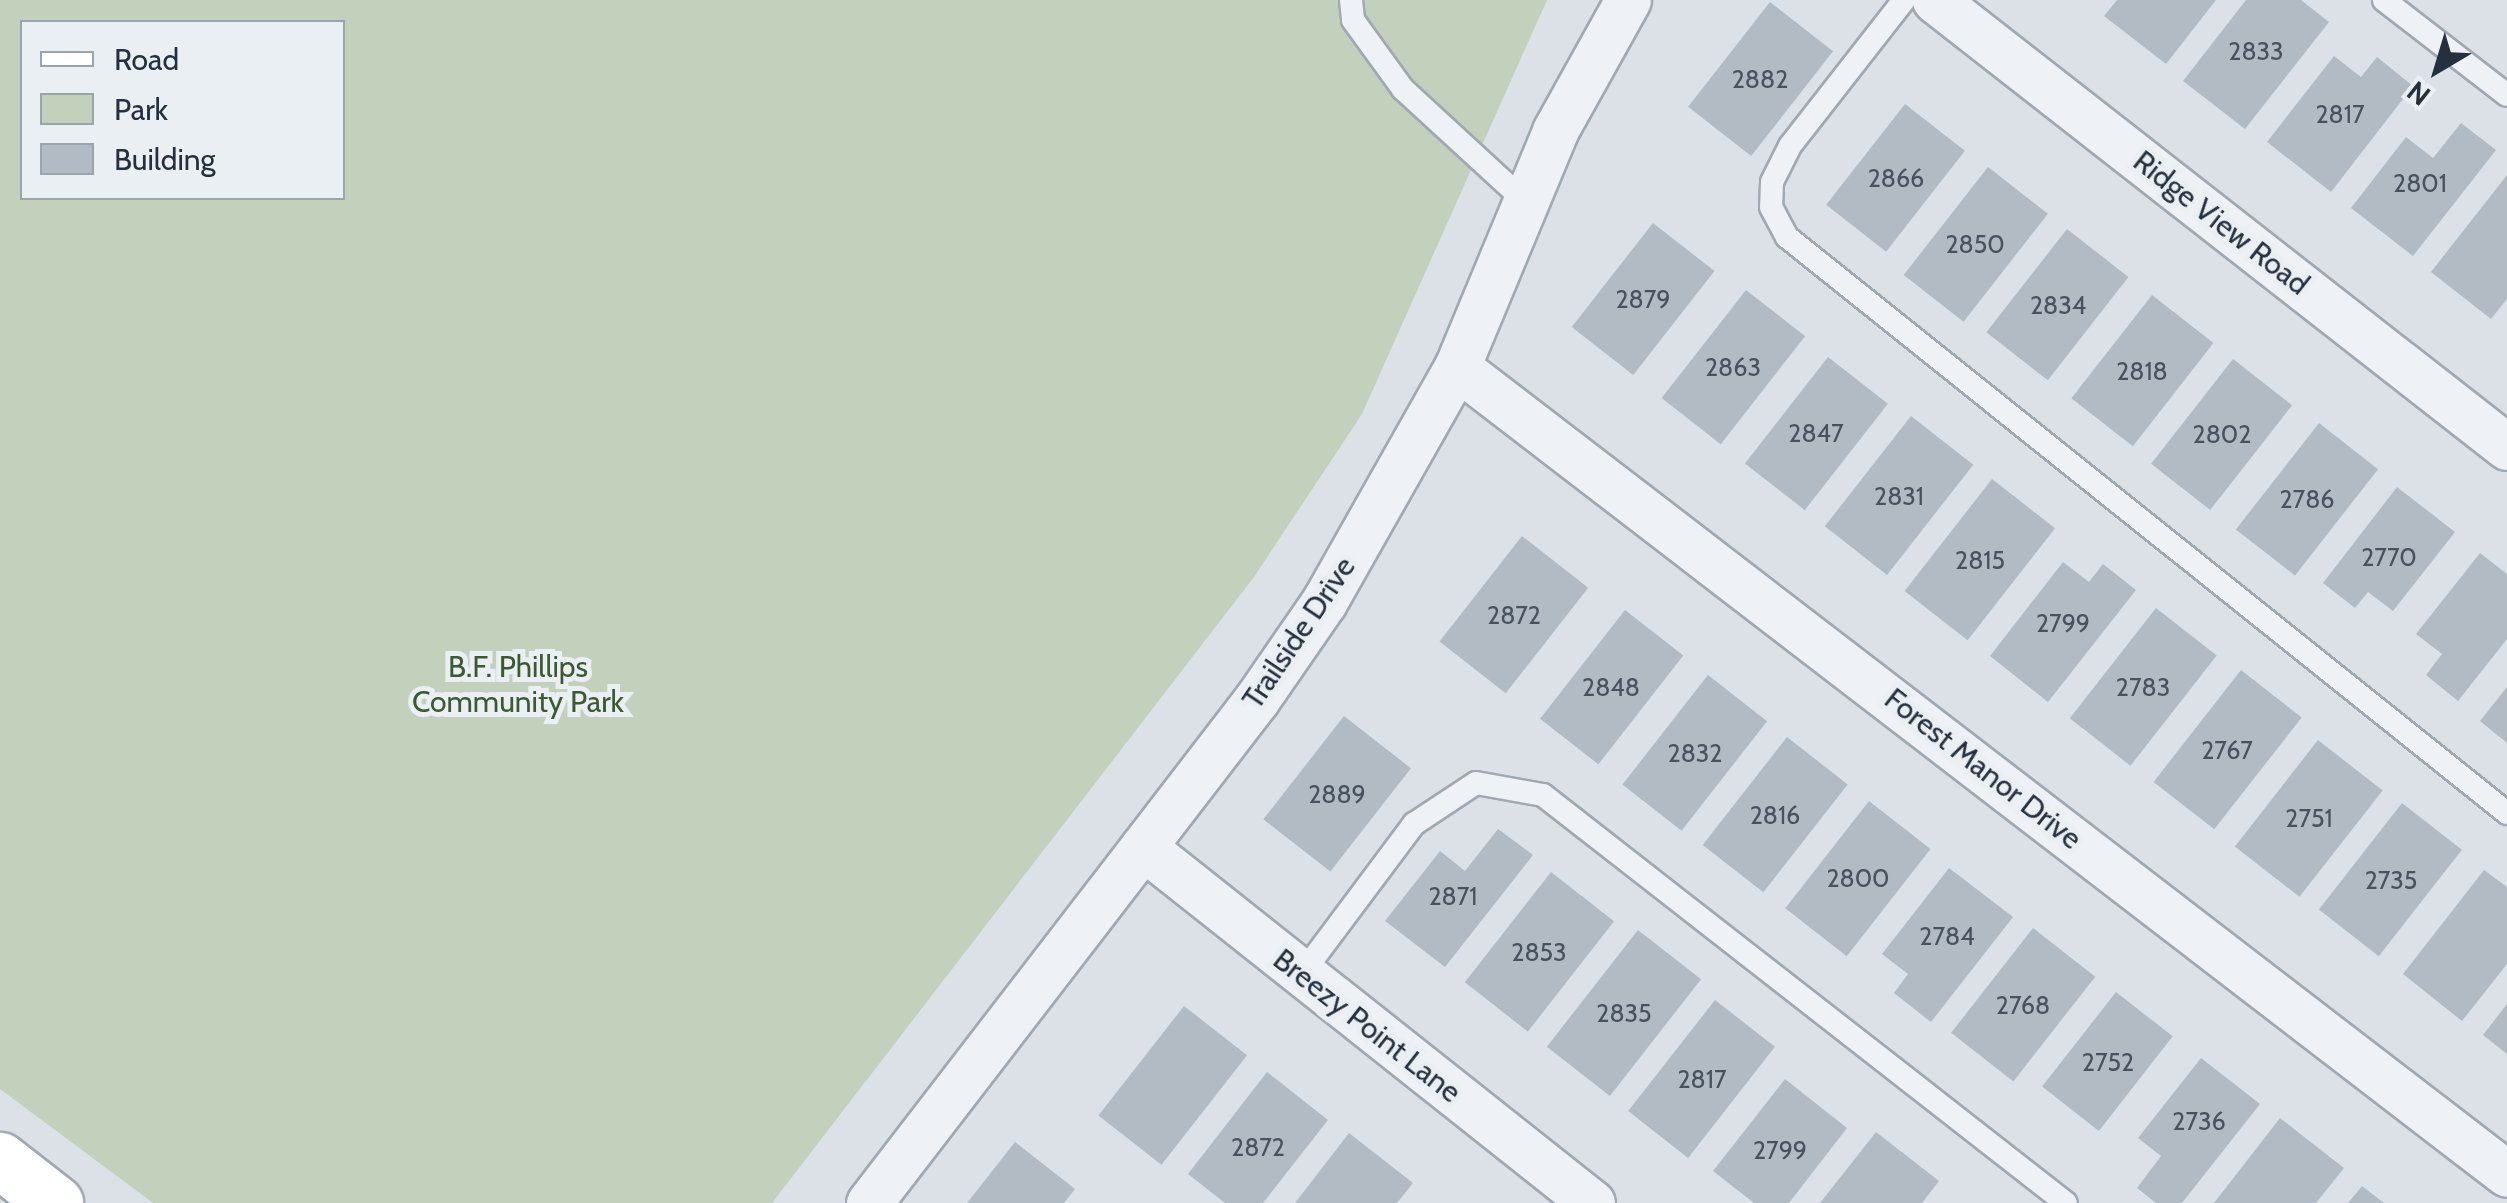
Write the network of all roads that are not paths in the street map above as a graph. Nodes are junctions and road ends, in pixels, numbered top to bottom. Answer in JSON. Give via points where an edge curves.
{"nodes":[{"id":1,"x":1350,"y":0,"type":"edge"},
{"id":2,"x":1628,"y":0,"type":"edge"},
{"id":3,"x":1904,"y":0,"type":"edge"},
{"id":4,"x":1935,"y":0,"type":"edge"},
{"id":5,"x":2384,"y":0,"type":"edge"},
{"id":6,"x":2507,"y":95,"type":"edge"},
{"id":7,"x":1526,"y":202,"type":"junction"},
{"id":8,"x":1457,"y":367,"type":"junction"},
{"id":9,"x":2507,"y":447,"type":"edge"},
{"id":10,"x":2507,"y":812,"type":"edge"},
{"id":11,"x":1143,"y":847,"type":"junction"},
{"id":12,"x":1302,"y":975,"type":"junction"},
{"id":13,"x":0,"y":1160,"type":"edge"},
{"id":14,"x":2507,"y":1174,"type":"edge"},
{"id":15,"x":55,"y":1203,"type":"edge"},
{"id":16,"x":870,"y":1203,"type":"edge"},
{"id":17,"x":1592,"y":1203,"type":"edge"},
{"id":18,"x":2066,"y":1203,"type":"edge"}],
"edges":[{"from":1,"to":7,"type":"lane","via":[[1353,20],[1404,89]]},
{"from":2,"to":7,"type":"street","name":"Trailside Drive","via":[[1555,130]]},
{"from":3,"to":10,"type":"lane","via":[[1790,146],[1772,182],[1771,207],[1786,237]]},
{"from":4,"to":9,"type":"street","name":"Ridge View Road"},
{"from":5,"to":6,"type":"lane"},
{"from":7,"to":8,"type":"street","name":"Trailside Drive"},
{"from":8,"to":11,"type":"street","name":"Trailside Drive","via":[[1324,602]]},
{"from":8,"to":14,"type":"street","name":"Forest Manor Drive"},
{"from":11,"to":12,"type":"street","name":"Breezy Point Lane"},
{"from":11,"to":16,"type":"street","name":"Trailside Drive"},
{"from":12,"to":17,"type":"street","name":"Breezy Point Lane"},
{"from":12,"to":18,"type":"lane","via":[[1414,824],[1476,783],[1543,795]]},
{"from":13,"to":15,"type":"street"}]}
